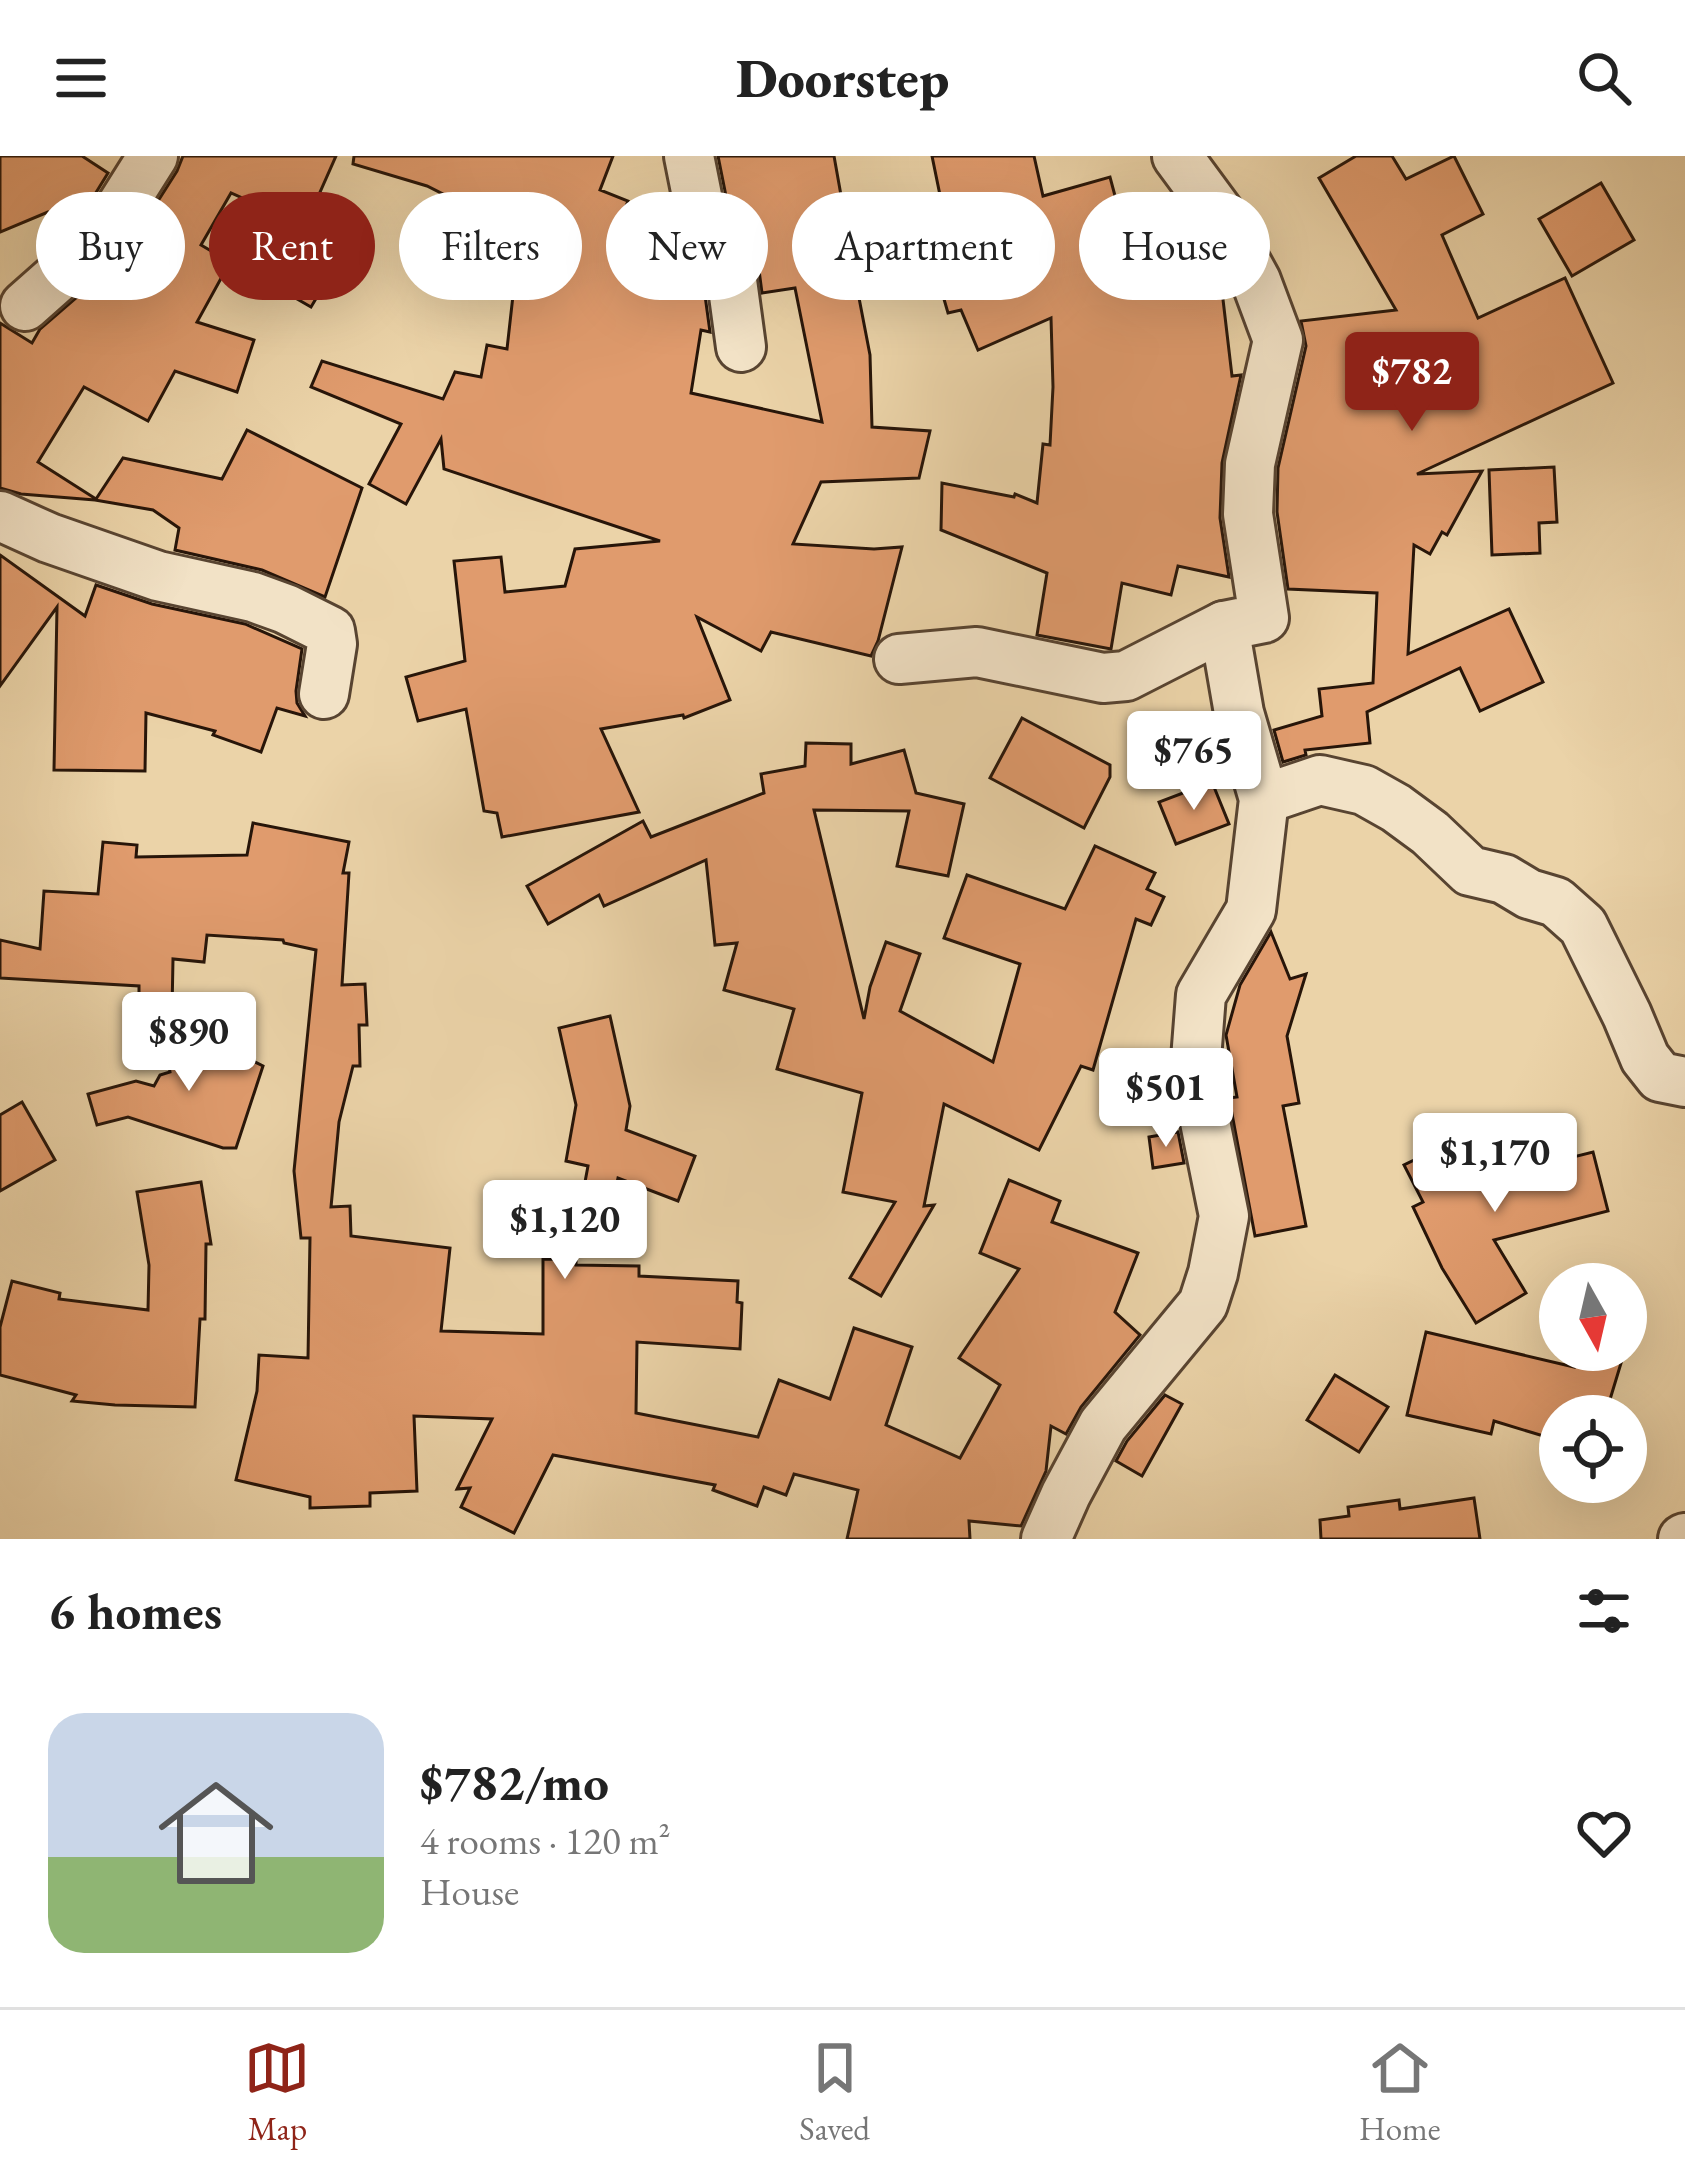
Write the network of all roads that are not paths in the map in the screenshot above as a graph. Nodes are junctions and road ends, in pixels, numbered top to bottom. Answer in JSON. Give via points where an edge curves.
{"nodes":[{"id":1,"x":153,"y":156,"type":"edge"},
{"id":2,"x":689,"y":156,"type":"edge"},
{"id":3,"x":1177,"y":156,"type":"edge"},
{"id":4,"x":25,"y":306,"type":"dead end"},
{"id":5,"x":741,"y":347,"type":"dead end"},
{"id":6,"x":0,"y":516,"type":"edge"},
{"id":7,"x":1224,"y":626,"type":"junction"},
{"id":8,"x":899,"y":659,"type":"dead end"},
{"id":9,"x":324,"y":694,"type":"dead end"},
{"id":10,"x":1264,"y":799,"type":"junction"},
{"id":11,"x":1685,"y":1082,"type":"edge"},
{"id":12,"x":1046,"y":1539,"type":"edge"}],
"edges":[{"from":1,"to":4,"type":"street","via":[[107,229]]},
{"from":2,"to":5,"type":"street","via":[[704,231],[728,251]]},
{"from":3,"to":7,"type":"street","via":[[1219,213],[1278,340],[1250,464],[1248,514],[1264,618]]},
{"from":6,"to":9,"type":"street","via":[[158,576],[269,603],[330,632]]},
{"from":7,"to":8,"type":"street","via":[[1126,676],[977,652]]},
{"from":7,"to":10,"type":"street"},
{"from":10,"to":11,"type":"street","via":[[1320,780],[1364,790],[1430,832],[1470,871],[1556,902],[1583,926],[1645,1058],[1660,1077]]},
{"from":10,"to":12,"type":"street","via":[[1251,910],[1201,995],[1195,1072],[1225,1216],[1214,1273],[1203,1304],[1103,1425]]}]}
